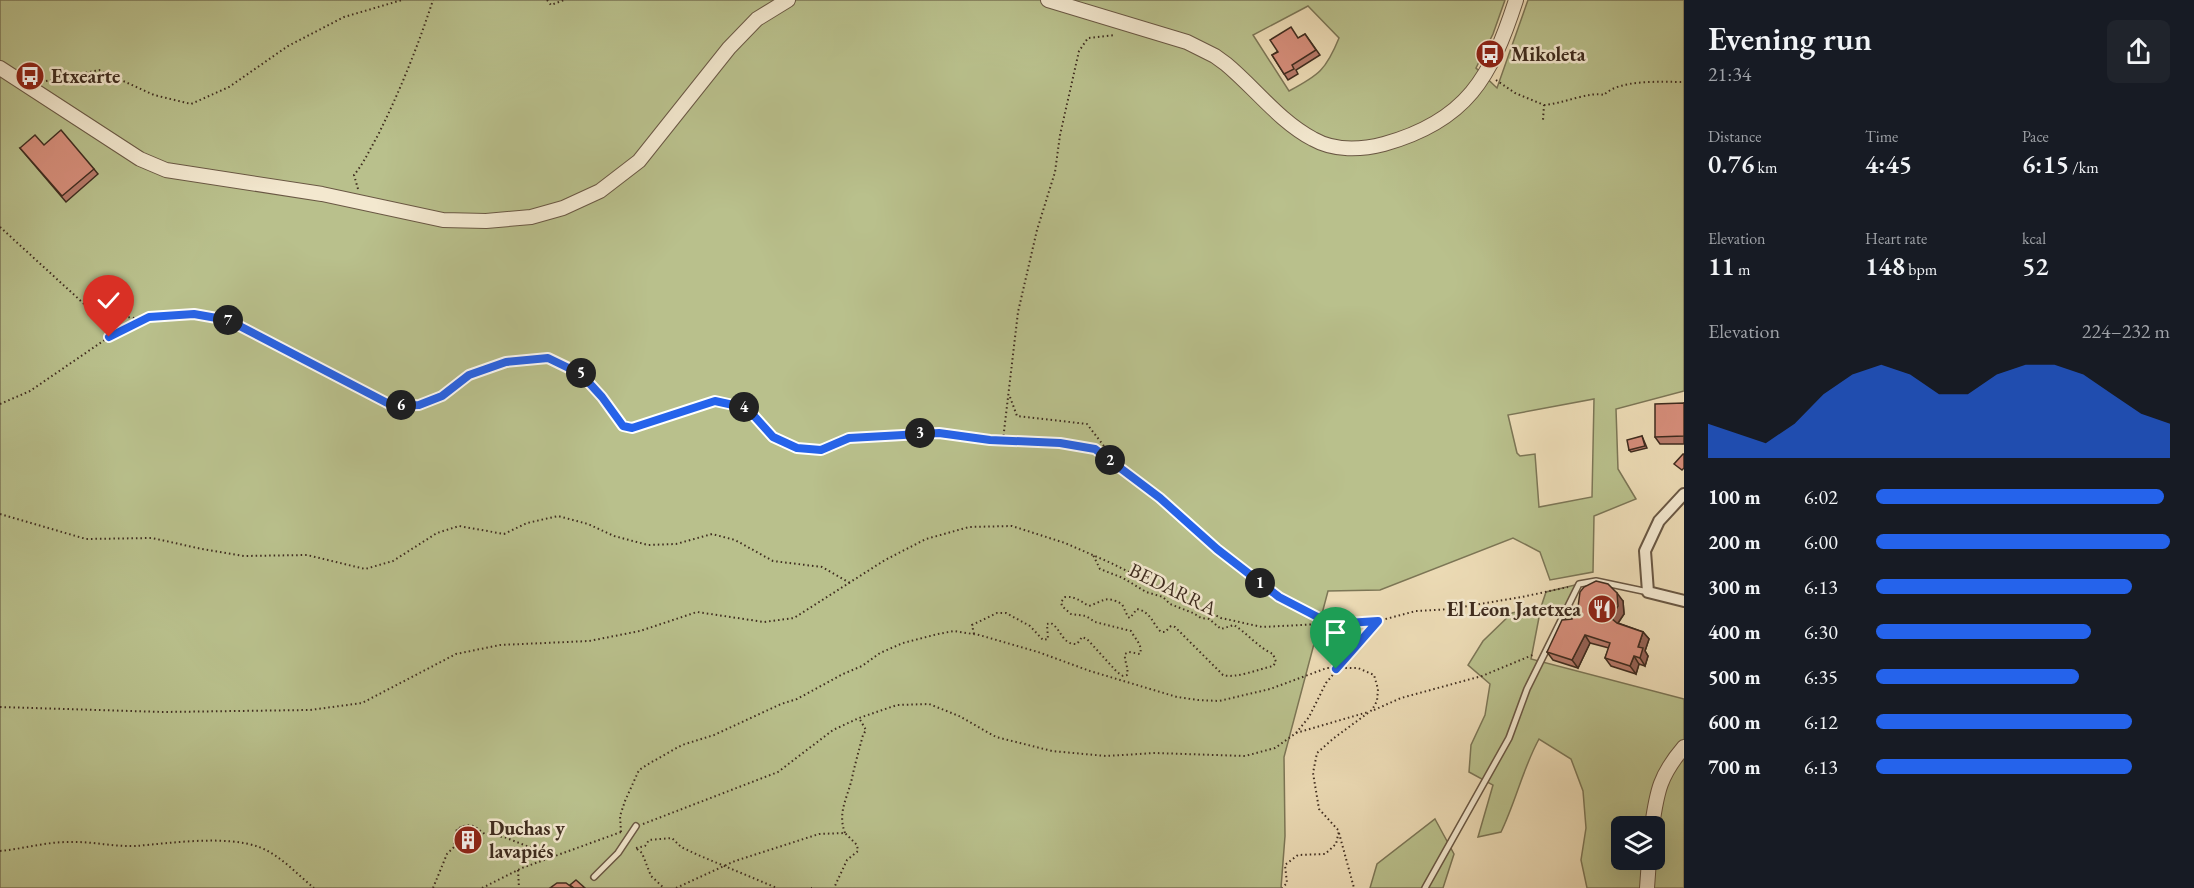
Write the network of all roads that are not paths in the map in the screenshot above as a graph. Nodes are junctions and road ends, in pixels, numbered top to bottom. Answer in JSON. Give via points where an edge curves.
{"nodes":[{"id":1,"x":788,"y":0,"type":"edge"},
{"id":2,"x":1048,"y":0,"type":"edge"},
{"id":3,"x":1516,"y":0,"type":"edge"},
{"id":4,"x":0,"y":68,"type":"edge"},
{"id":5,"x":1684,"y":494,"type":"edge"},
{"id":6,"x":1648,"y":592,"type":"junction"},
{"id":7,"x":1684,"y":601,"type":"edge"},
{"id":8,"x":1684,"y":747,"type":"edge"},
{"id":9,"x":1654,"y":816,"type":"edge"},
{"id":10,"x":636,"y":826,"type":"road end"},
{"id":11,"x":1648,"y":870,"type":"edge"},
{"id":12,"x":594,"y":877,"type":"dead end"},
{"id":13,"x":1425,"y":888,"type":"edge"},
{"id":14,"x":1647,"y":888,"type":"edge"}],
"edges":[{"from":1,"to":4,"type":"street","via":[[757,19],[729,48],[639,161],[600,191],[531,217],[443,220],[276,186],[166,170],[140,159]]},
{"from":2,"to":3,"type":"street","via":[[1187,42],[1215,56],[1290,124],[1314,140],[1339,148],[1374,147],[1424,130],[1451,114],[1487,73],[1504,39]]},
{"from":5,"to":6,"type":"street","via":[[1659,522],[1645,551]]},
{"from":6,"to":7,"type":"street"},
{"from":6,"to":13,"type":"lane","via":[[1596,581],[1579,584],[1527,689],[1509,738]]},
{"from":8,"to":9,"type":"street","via":[[1669,765]]},
{"from":10,"to":12,"type":"lane","via":[[618,853]]},
{"from":11,"to":14,"type":"street"}]}
